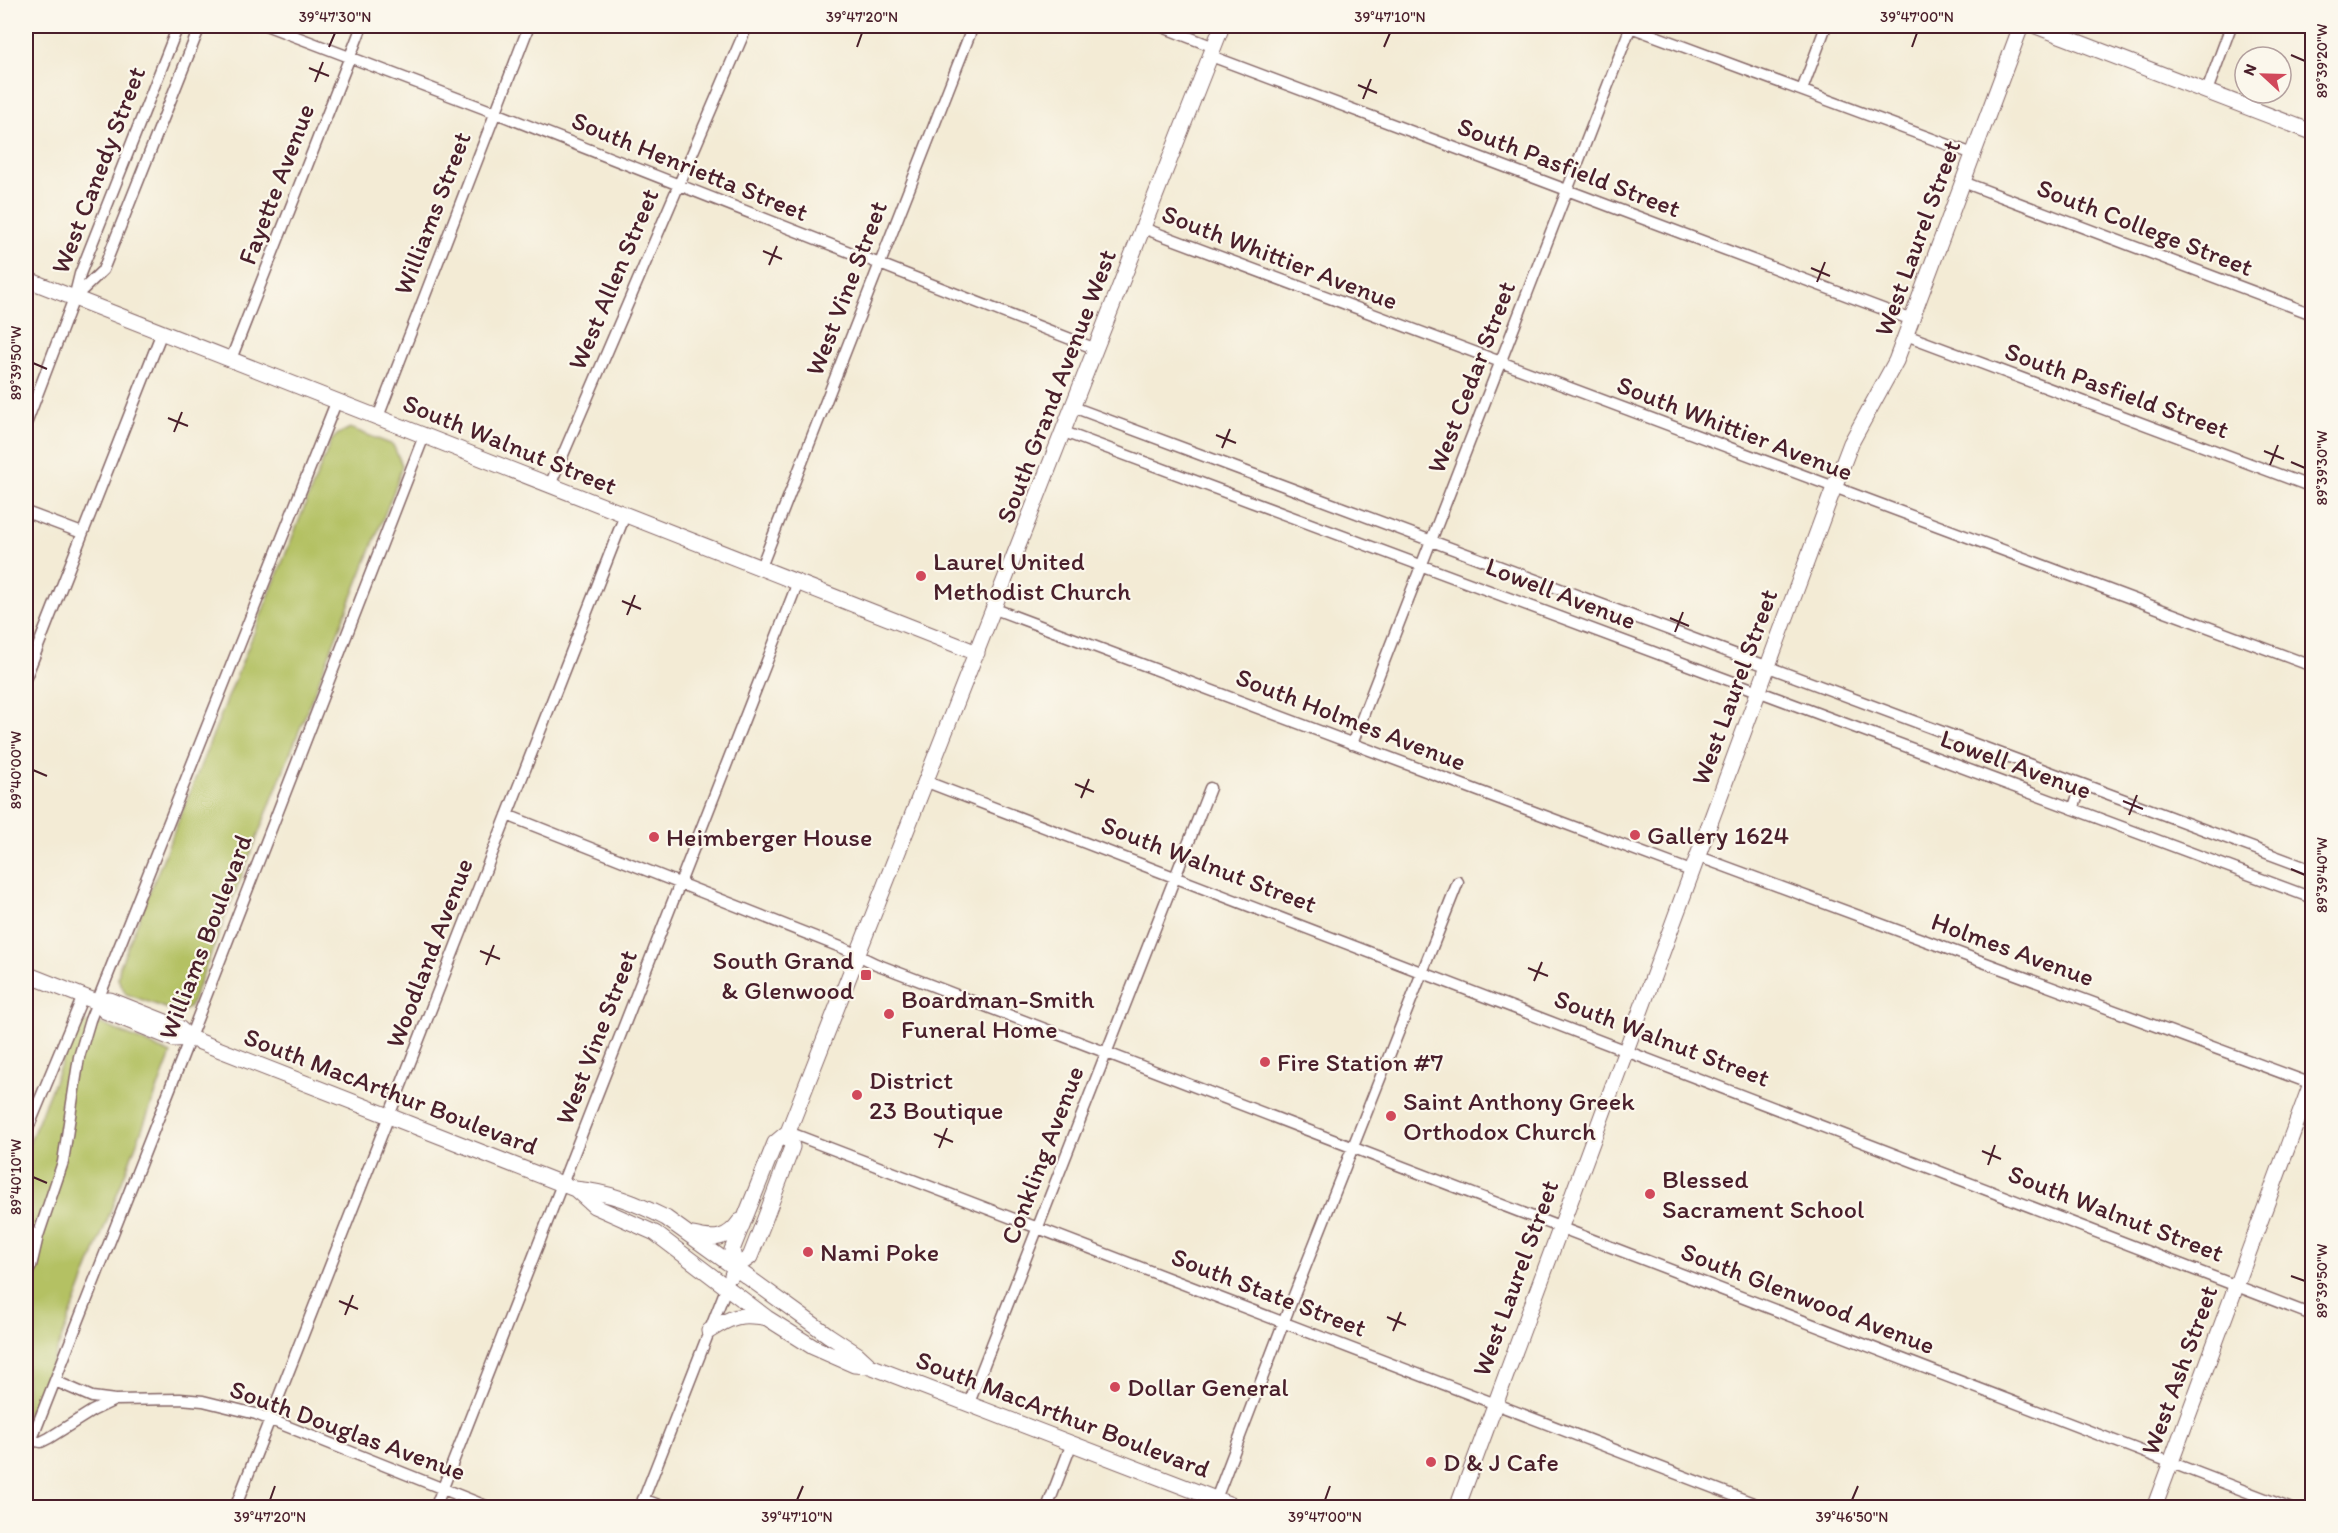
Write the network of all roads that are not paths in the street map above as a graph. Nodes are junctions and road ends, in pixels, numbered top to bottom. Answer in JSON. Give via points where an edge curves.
{"nodes":[{"id":1,"x":178,"y":26,"type":"edge"},
{"id":2,"x":200,"y":26,"type":"edge"},
{"id":3,"x":268,"y":26,"type":"edge"},
{"id":4,"x":362,"y":26,"type":"edge"},
{"id":5,"x":529,"y":26,"type":"edge"},
{"id":6,"x":747,"y":26,"type":"edge"},
{"id":7,"x":973,"y":26,"type":"edge"},
{"id":8,"x":1160,"y":26,"type":"edge"},
{"id":9,"x":1222,"y":26,"type":"edge"},
{"id":10,"x":1630,"y":26,"type":"edge"},
{"id":11,"x":1826,"y":26,"type":"edge"},
{"id":12,"x":2021,"y":26,"type":"edge"},
{"id":13,"x":2036,"y":26,"type":"edge"},
{"id":14,"x":2231,"y":26,"type":"edge"},
{"id":15,"x":1213,"y":51,"type":"junction"},
{"id":16,"x":349,"y":57,"type":"junction"},
{"id":17,"x":1802,"y":90,"type":"junction"},
{"id":18,"x":2207,"y":92,"type":"junction"},
{"id":19,"x":496,"y":113,"type":"junction"},
{"id":20,"x":2313,"y":132,"type":"edge"},
{"id":21,"x":1973,"y":154,"type":"junction"},
{"id":22,"x":1963,"y":182,"type":"junction"},
{"id":23,"x":678,"y":185,"type":"junction"},
{"id":24,"x":1566,"y":190,"type":"junction"},
{"id":25,"x":1143,"y":228,"type":"junction"},
{"id":26,"x":880,"y":265,"type":"junction"},
{"id":27,"x":26,"y":279,"type":"edge"},
{"id":28,"x":75,"y":297,"type":"junction"},
{"id":29,"x":2313,"y":314,"type":"edge"},
{"id":30,"x":1912,"y":320,"type":"junction"},
{"id":31,"x":162,"y":332,"type":"junction"},
{"id":32,"x":1906,"y":335,"type":"junction"},
{"id":33,"x":1096,"y":349,"type":"junction"},
{"id":34,"x":231,"y":359,"type":"junction"},
{"id":35,"x":1500,"y":364,"type":"junction"},
{"id":36,"x":336,"y":400,"type":"junction"},
{"id":37,"x":1073,"y":407,"type":"junction"},
{"id":38,"x":378,"y":417,"type":"junction"},
{"id":39,"x":26,"y":424,"type":"edge"},
{"id":40,"x":1064,"y":432,"type":"junction"},
{"id":41,"x":424,"y":436,"type":"junction"},
{"id":42,"x":550,"y":485,"type":"junction"},
{"id":43,"x":2313,"y":487,"type":"edge"},
{"id":44,"x":1833,"y":488,"type":"junction"},
{"id":45,"x":26,"y":512,"type":"edge"},
{"id":46,"x":625,"y":515,"type":"junction"},
{"id":47,"x":82,"y":533,"type":"junction"},
{"id":48,"x":1431,"y":542,"type":"junction"},
{"id":49,"x":1422,"y":564,"type":"junction"},
{"id":50,"x":761,"y":567,"type":"junction"},
{"id":51,"x":798,"y":582,"type":"junction"},
{"id":52,"x":994,"y":609,"type":"junction"},
{"id":53,"x":977,"y":653,"type":"junction"},
{"id":54,"x":2313,"y":666,"type":"edge"},
{"id":55,"x":1767,"y":668,"type":"junction"},
{"id":56,"x":26,"y":677,"type":"edge"},
{"id":57,"x":1758,"y":692,"type":"junction"},
{"id":58,"x":1352,"y":744,"type":"junction"},
{"id":59,"x":927,"y":782,"type":"junction"},
{"id":60,"x":2082,"y":785,"type":"junction"},
{"id":61,"x":1210,"y":788,"type":"dead end"},
{"id":62,"x":2073,"y":809,"type":"junction"},
{"id":63,"x":507,"y":815,"type":"junction"},
{"id":64,"x":1697,"y":856,"type":"junction"},
{"id":65,"x":2313,"y":870,"type":"edge"},
{"id":66,"x":1691,"y":871,"type":"junction"},
{"id":67,"x":1176,"y":876,"type":"junction"},
{"id":68,"x":1458,"y":882,"type":"dead end"},
{"id":69,"x":681,"y":884,"type":"junction"},
{"id":70,"x":2313,"y":898,"type":"edge"},
{"id":71,"x":858,"y":956,"type":"junction"},
{"id":72,"x":1423,"y":972,"type":"junction"},
{"id":73,"x":26,"y":974,"type":"edge"},
{"id":74,"x":90,"y":999,"type":"junction"},
{"id":75,"x":190,"y":1038,"type":"junction"},
{"id":76,"x":1626,"y":1050,"type":"junction"},
{"id":77,"x":1107,"y":1052,"type":"junction"},
{"id":78,"x":2312,"y":1083,"type":"edge"},
{"id":79,"x":389,"y":1117,"type":"junction"},
{"id":80,"x":789,"y":1132,"type":"junction"},
{"id":81,"x":26,"y":1133,"type":"edge"},
{"id":82,"x":1353,"y":1147,"type":"junction"},
{"id":83,"x":569,"y":1187,"type":"junction"},
{"id":84,"x":751,"y":1203,"type":"junction"},
{"id":85,"x":1559,"y":1226,"type":"junction"},
{"id":86,"x":1038,"y":1227,"type":"junction"},
{"id":87,"x":30,"y":1232,"type":"edge"},
{"id":88,"x":691,"y":1234,"type":"junction"},
{"id":89,"x":736,"y":1267,"type":"junction"},
{"id":90,"x":26,"y":1276,"type":"edge"},
{"id":91,"x":2236,"y":1285,"type":"junction"},
{"id":92,"x":727,"y":1286,"type":"junction"},
{"id":93,"x":2313,"y":1315,"type":"edge"},
{"id":94,"x":767,"y":1318,"type":"junction"},
{"id":95,"x":1284,"y":1322,"type":"junction"},
{"id":96,"x":709,"y":1331,"type":"junction"},
{"id":97,"x":870,"y":1366,"type":"junction"},
{"id":98,"x":55,"y":1381,"type":"junction"},
{"id":99,"x":115,"y":1400,"type":"junction"},
{"id":100,"x":969,"y":1403,"type":"junction"},
{"id":101,"x":1494,"y":1403,"type":"junction"},
{"id":102,"x":270,"y":1419,"type":"junction"},
{"id":103,"x":31,"y":1440,"type":"junction"},
{"id":104,"x":1072,"y":1443,"type":"junction"},
{"id":105,"x":26,"y":1454,"type":"edge"},
{"id":106,"x":2171,"y":1462,"type":"junction"},
{"id":107,"x":442,"y":1489,"type":"junction"},
{"id":108,"x":1216,"y":1499,"type":"junction"},
{"id":109,"x":641,"y":1503,"type":"edge"},
{"id":110,"x":235,"y":1508,"type":"edge"},
{"id":111,"x":435,"y":1508,"type":"edge"},
{"id":112,"x":491,"y":1508,"type":"edge"},
{"id":113,"x":666,"y":1508,"type":"edge"},
{"id":114,"x":1047,"y":1508,"type":"edge"},
{"id":115,"x":1239,"y":1508,"type":"edge"},
{"id":116,"x":1457,"y":1508,"type":"edge"},
{"id":117,"x":1766,"y":1508,"type":"edge"},
{"id":118,"x":2154,"y":1508,"type":"edge"},
{"id":119,"x":2289,"y":1508,"type":"edge"}],
"edges":[{"from":1,"to":28,"type":"street","name":"West Canedy Street","via":[[80,274]]},
{"from":2,"to":28,"type":"street","name":"West Canedy Street","via":[[103,270]]},
{"from":3,"to":16,"type":"street","name":"South Henrietta Street"},
{"from":4,"to":16,"type":"street","name":"Fayette Avenue"},
{"from":5,"to":19,"type":"street","name":"Williams Street"},
{"from":6,"to":23,"type":"street","name":"West Allen Street"},
{"from":7,"to":26,"type":"street","name":"West Vine Street"},
{"from":8,"to":15,"type":"street","name":"South Pasfield Street"},
{"from":9,"to":15,"type":"street","name":"South Grand Avenue West"},
{"from":10,"to":17,"type":"street"},
{"from":10,"to":24,"type":"street","name":"West Cedar Street"},
{"from":11,"to":17,"type":"street"},
{"from":12,"to":21,"type":"street","name":"West Laurel Street"},
{"from":13,"to":18,"type":"street"},
{"from":14,"to":18,"type":"street"},
{"from":15,"to":24,"type":"street","name":"South Pasfield Street"},
{"from":15,"to":25,"type":"street","name":"South Grand Avenue West"},
{"from":16,"to":19,"type":"street","name":"South Henrietta Street"},
{"from":16,"to":34,"type":"street","name":"Fayette Avenue"},
{"from":17,"to":21,"type":"street"},
{"from":18,"to":20,"type":"street"},
{"from":19,"to":23,"type":"street","name":"South Henrietta Street"},
{"from":19,"to":38,"type":"street","name":"Williams Street"},
{"from":21,"to":22,"type":"street","name":"West Laurel Street"},
{"from":22,"to":29,"type":"street","name":"South College Street"},
{"from":22,"to":30,"type":"street","name":"West Laurel Street"},
{"from":23,"to":26,"type":"street","name":"South Henrietta Street"},
{"from":23,"to":42,"type":"street","name":"West Allen Street"},
{"from":24,"to":30,"type":"street","name":"South Pasfield Street"},
{"from":24,"to":35,"type":"street","name":"West Cedar Street"},
{"from":25,"to":33,"type":"street","name":"South Grand Avenue West"},
{"from":25,"to":35,"type":"street","name":"South Whittier Avenue"},
{"from":26,"to":33,"type":"street","name":"South Henrietta Street"},
{"from":26,"to":50,"type":"street","name":"West Vine Street"},
{"from":27,"to":28,"type":"street","name":"South Walnut Street"},
{"from":28,"to":31,"type":"street","name":"South Walnut Street"},
{"from":28,"to":39,"type":"street","name":"West Canedy Street"},
{"from":30,"to":32,"type":"street","name":"West Laurel Street"},
{"from":31,"to":34,"type":"street","name":"South Walnut Street"},
{"from":31,"to":47,"type":"street"},
{"from":32,"to":43,"type":"street","name":"South Pasfield Street"},
{"from":32,"to":44,"type":"street","name":"West Laurel Street","via":[[1889,377],[1851,442]]},
{"from":33,"to":37,"type":"street","name":"South Grand Avenue West"},
{"from":34,"to":36,"type":"street","name":"South Walnut Street"},
{"from":35,"to":44,"type":"street","name":"South Whittier Avenue"},
{"from":35,"to":48,"type":"street","name":"West Cedar Street"},
{"from":36,"to":38,"type":"street","name":"South Walnut Street"},
{"from":36,"to":74,"type":"street"},
{"from":37,"to":40,"type":"street","name":"South Grand Avenue West"},
{"from":37,"to":48,"type":"street","name":"Lowell Avenue"},
{"from":38,"to":41,"type":"street","name":"South Walnut Street"},
{"from":40,"to":49,"type":"street","name":"Lowell Avenue"},
{"from":40,"to":52,"type":"street","name":"South Grand Avenue West"},
{"from":41,"to":42,"type":"street","name":"South Walnut Street"},
{"from":41,"to":75,"type":"street","name":"Williams Boulevard"},
{"from":42,"to":46,"type":"street","name":"South Walnut Street"},
{"from":44,"to":54,"type":"street","name":"South Whittier Avenue"},
{"from":44,"to":55,"type":"street","name":"West Laurel Street"},
{"from":45,"to":47,"type":"street"},
{"from":46,"to":50,"type":"street","name":"South Walnut Street"},
{"from":46,"to":63,"type":"street","name":"Woodland Avenue"},
{"from":47,"to":56,"type":"street"},
{"from":48,"to":49,"type":"street","name":"West Cedar Street"},
{"from":48,"to":55,"type":"street","name":"Lowell Avenue"},
{"from":49,"to":57,"type":"street","name":"Lowell Avenue"},
{"from":49,"to":58,"type":"street","name":"West Cedar Street"},
{"from":50,"to":51,"type":"street","name":"South Walnut Street"},
{"from":51,"to":53,"type":"street","name":"South Walnut Street"},
{"from":51,"to":69,"type":"street","name":"West Vine Street"},
{"from":52,"to":53,"type":"street","name":"South Grand Avenue West"},
{"from":52,"to":58,"type":"street","name":"South Holmes Avenue"},
{"from":53,"to":59,"type":"street","name":"South Grand Avenue West"},
{"from":55,"to":57,"type":"street","name":"West Laurel Street"},
{"from":55,"to":60,"type":"street","name":"Lowell Avenue"},
{"from":57,"to":62,"type":"street","name":"Lowell Avenue"},
{"from":57,"to":64,"type":"street","name":"West Laurel Street"},
{"from":58,"to":66,"type":"street","name":"South Holmes Avenue"},
{"from":59,"to":67,"type":"street","name":"South Walnut Street"},
{"from":59,"to":71,"type":"street","name":"South Grand Avenue West"},
{"from":60,"to":62,"type":"street"},
{"from":60,"to":65,"type":"street","name":"Lowell Avenue"},
{"from":61,"to":67,"type":"street","name":"Conkling Avenue"},
{"from":62,"to":70,"type":"street","name":"Lowell Avenue"},
{"from":63,"to":69,"type":"street","name":"South Glenwood Avenue"},
{"from":63,"to":79,"type":"street","name":"Woodland Avenue"},
{"from":64,"to":66,"type":"street","name":"West Laurel Street"},
{"from":64,"to":78,"type":"street","name":"Holmes Avenue"},
{"from":66,"to":76,"type":"street","name":"West Laurel Street"},
{"from":67,"to":72,"type":"street","name":"South Walnut Street"},
{"from":67,"to":77,"type":"street","name":"Conkling Avenue"},
{"from":68,"to":72,"type":"street"},
{"from":69,"to":71,"type":"street","name":"South Glenwood Avenue"},
{"from":69,"to":83,"type":"street","name":"West Vine Street"},
{"from":71,"to":77,"type":"street","name":"South Glenwood Avenue"},
{"from":71,"to":80,"type":"street","name":"South Grand Avenue West"},
{"from":72,"to":76,"type":"street","name":"South Walnut Street"},
{"from":72,"to":82,"type":"street"},
{"from":73,"to":74,"type":"street","name":"South MacArthur Boulevard"},
{"from":74,"to":75,"type":"street","name":"South MacArthur Boulevard","via":[[110,1000],[178,1027]]},
{"from":74,"to":81,"type":"street"},
{"from":74,"to":87,"type":"street","via":[[63,1162]]},
{"from":75,"to":79,"type":"street","name":"South MacArthur Boulevard"},
{"from":75,"to":98,"type":"street","name":"Williams Boulevard"},
{"from":76,"to":85,"type":"street","name":"West Laurel Street"},
{"from":76,"to":91,"type":"street","name":"South Walnut Street"},
{"from":77,"to":82,"type":"street","name":"South Glenwood Avenue"},
{"from":77,"to":86,"type":"street","name":"Conkling Avenue"},
{"from":78,"to":91,"type":"street","name":"West Ash Street"},
{"from":79,"to":83,"type":"street","name":"South MacArthur Boulevard"},
{"from":79,"to":102,"type":"street","name":"Woodland Avenue"},
{"from":80,"to":84,"type":"street","name":"South Grand Avenue West","via":[[775,1143]]},
{"from":80,"to":86,"type":"street","name":"South State Street"},
{"from":80,"to":89,"type":"street","name":"South Grand Avenue West","via":[[792,1147],[763,1224],[750,1257]]},
{"from":82,"to":85,"type":"street","name":"South Glenwood Avenue"},
{"from":82,"to":95,"type":"street"},
{"from":83,"to":88,"type":"street","name":"South MacArthur Boulevard","via":[[600,1191],[638,1204]]},
{"from":83,"to":92,"type":"street","name":"South MacArthur Boulevard","via":[[594,1206],[655,1233]]},
{"from":83,"to":107,"type":"street","name":"West Vine Street"},
{"from":84,"to":88,"type":"street","via":[[734,1230],[722,1238]]},
{"from":84,"to":89,"type":"street","name":"South Grand Avenue West","via":[[732,1250]]},
{"from":85,"to":101,"type":"street","name":"West Laurel Street"},
{"from":85,"to":106,"type":"street","name":"South Glenwood Avenue"},
{"from":86,"to":95,"type":"street","name":"South State Street"},
{"from":86,"to":100,"type":"street","name":"Conkling Avenue"},
{"from":87,"to":90,"type":"street","via":[[31,1266]]},
{"from":88,"to":89,"type":"street","name":"South MacArthur Boulevard"},
{"from":89,"to":92,"type":"street","name":"South Grand Avenue West"},
{"from":89,"to":97,"type":"street","name":"South MacArthur Boulevard"},
{"from":91,"to":93,"type":"street","name":"South Walnut Street"},
{"from":91,"to":106,"type":"street","name":"West Ash Street"},
{"from":92,"to":94,"type":"street","name":"South MacArthur Boulevard"},
{"from":92,"to":96,"type":"street","name":"South Grand Avenue West"},
{"from":94,"to":96,"type":"street","via":[[741,1315]]},
{"from":94,"to":97,"type":"street","name":"South MacArthur Boulevard","via":[[831,1356],[854,1365]]},
{"from":95,"to":101,"type":"street","name":"South State Street"},
{"from":95,"to":108,"type":"street"},
{"from":96,"to":109,"type":"street","name":"South Grand Avenue West"},
{"from":97,"to":100,"type":"street","name":"South MacArthur Boulevard"},
{"from":98,"to":99,"type":"street","name":"South Douglas Avenue","via":[[92,1397]]},
{"from":98,"to":103,"type":"street","name":"Williams Boulevard"},
{"from":99,"to":102,"type":"street","name":"South Douglas Avenue","via":[[203,1401]]},
{"from":99,"to":103,"type":"street","name":"South Douglas Avenue","via":[[41,1442]]},
{"from":100,"to":104,"type":"street","name":"South MacArthur Boulevard"},
{"from":101,"to":116,"type":"street","name":"West Laurel Street"},
{"from":101,"to":117,"type":"street","name":"South State Street"},
{"from":102,"to":107,"type":"street","name":"South Douglas Avenue"},
{"from":102,"to":110,"type":"street","name":"Woodland Avenue"},
{"from":103,"to":105,"type":"street","name":"Williams Boulevard"},
{"from":104,"to":108,"type":"street","name":"South MacArthur Boulevard"},
{"from":104,"to":114,"type":"street"},
{"from":106,"to":118,"type":"street","name":"West Ash Street"},
{"from":106,"to":119,"type":"street","name":"South Glenwood Avenue"},
{"from":107,"to":111,"type":"street","name":"West Vine Street"},
{"from":107,"to":112,"type":"street","name":"South Douglas Avenue"},
{"from":108,"to":115,"type":"street","name":"South MacArthur Boulevard"},
{"from":109,"to":113,"type":"street"}]}
